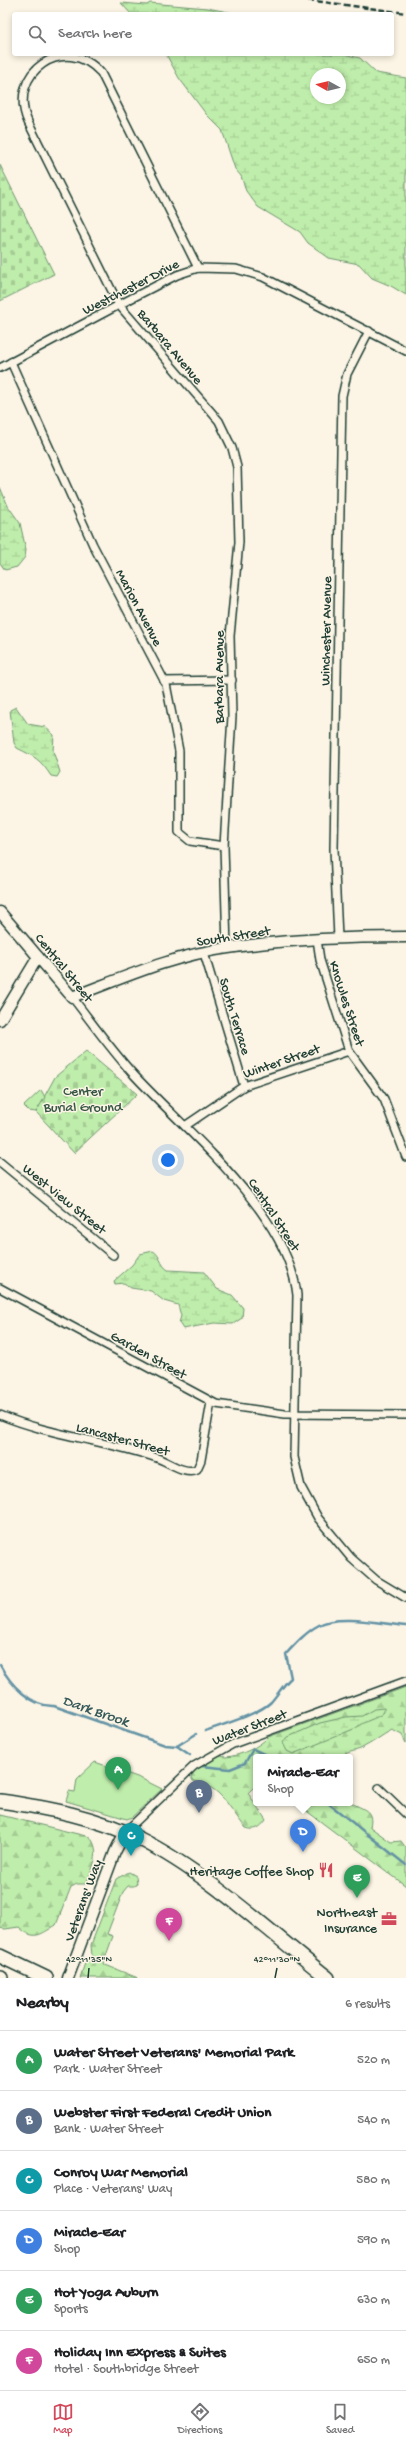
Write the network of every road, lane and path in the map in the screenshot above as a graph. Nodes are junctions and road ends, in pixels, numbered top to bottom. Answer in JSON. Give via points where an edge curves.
{"nodes":[{"id":1,"x":198,"y":268,"type":"junction"},
{"id":2,"x":119,"y":305,"type":"junction"},
{"id":3,"x":369,"y":331,"type":"junction"},
{"id":4,"x":406,"y":351,"type":"edge"},
{"id":5,"x":11,"y":362,"type":"junction"},
{"id":6,"x":0,"y":368,"type":"edge"},
{"id":7,"x":232,"y":680,"type":"junction"},
{"id":8,"x":164,"y":681,"type":"junction"},
{"id":9,"x":224,"y":846,"type":"junction"},
{"id":10,"x":0,"y":912,"type":"edge"},
{"id":11,"x":406,"y":937,"type":"edge"},
{"id":12,"x":338,"y":938,"type":"junction"},
{"id":13,"x":317,"y":939,"type":"junction"},
{"id":14,"x":227,"y":948,"type":"junction"},
{"id":15,"x":204,"y":953,"type":"junction"},
{"id":16,"x":38,"y":957,"type":"junction"},
{"id":17,"x":72,"y":997,"type":"junction"},
{"id":18,"x":0,"y":1020,"type":"edge"},
{"id":19,"x":349,"y":1051,"type":"junction"},
{"id":20,"x":244,"y":1086,"type":"junction"},
{"id":21,"x":185,"y":1126,"type":"junction"},
{"id":22,"x":406,"y":1157,"type":"edge"},
{"id":23,"x":0,"y":1162,"type":"edge"},
{"id":24,"x":113,"y":1255,"type":"dead end"},
{"id":25,"x":0,"y":1288,"type":"edge"},
{"id":26,"x":211,"y":1402,"type":"junction"},
{"id":27,"x":294,"y":1414,"type":"junction"},
{"id":28,"x":0,"y":1415,"type":"edge"},
{"id":29,"x":406,"y":1415,"type":"edge"},
{"id":30,"x":406,"y":1598,"type":"edge"},
{"id":31,"x":406,"y":1681,"type":"edge"},
{"id":32,"x":379,"y":1788,"type":"dead end"},
{"id":33,"x":0,"y":1801,"type":"edge"},
{"id":34,"x":406,"y":1814,"type":"edge"},
{"id":35,"x":125,"y":1832,"type":"junction"},
{"id":36,"x":0,"y":1956,"type":"edge"},
{"id":37,"x":46,"y":1978,"type":"edge"},
{"id":38,"x":68,"y":1978,"type":"edge"},
{"id":39,"x":328,"y":1978,"type":"edge"}],
"edges":[{"from":1,"to":2,"type":"street","name":"Westchester Drive","via":[[178,275]]},
{"from":1,"to":2,"type":"street","name":"Barbara Avenue","via":[[101,73],[90,63],[76,57],[60,56],[46,61],[34,71],[26,84],[23,99],[25,114]]},
{"from":1,"to":3,"type":"street","name":"Westchester Drive","via":[[236,269],[264,277]]},
{"from":2,"to":5,"type":"street","name":"Westchester Drive"},
{"from":2,"to":7,"type":"street","name":"Barbara Avenue","via":[[219,421],[235,457],[239,477],[240,530],[230,636]]},
{"from":3,"to":4,"type":"street","name":"Westchester Drive"},
{"from":3,"to":12,"type":"street","name":"Winchester Avenue","via":[[346,374],[342,396],[334,849]]},
{"from":5,"to":6,"type":"street","name":"Westchester Drive"},
{"from":5,"to":8,"type":"street","name":"Marion Avenue","via":[[93,545]]},
{"from":7,"to":8,"type":"street"},
{"from":7,"to":9,"type":"street","name":"Barbara Avenue"},
{"from":8,"to":9,"type":"street","name":"Marion Avenue","via":[[179,751],[179,832],[190,841]]},
{"from":9,"to":14,"type":"street","name":"Barbara Avenue"},
{"from":10,"to":16,"type":"street","name":"Central Street"},
{"from":11,"to":12,"type":"street","name":"South Street"},
{"from":12,"to":13,"type":"street","name":"South Street"},
{"from":13,"to":14,"type":"street","name":"South Street"},
{"from":13,"to":19,"type":"street","name":"Knowles Street","via":[[320,960]]},
{"from":14,"to":15,"type":"street","name":"South Street"},
{"from":15,"to":17,"type":"street","name":"South Street","via":[[152,966]]},
{"from":15,"to":20,"type":"street","name":"South Terrace"},
{"from":16,"to":17,"type":"street","name":"Central Street"},
{"from":16,"to":18,"type":"street"},
{"from":17,"to":21,"type":"street","name":"Central Street","via":[[123,1062]]},
{"from":19,"to":20,"type":"street","name":"Winter Street"},
{"from":19,"to":22,"type":"street","name":"Knowles Street","via":[[384,1099]]},
{"from":20,"to":21,"type":"street","name":"Winter Street"},
{"from":21,"to":27,"type":"street","name":"Central Street","via":[[224,1165],[261,1214],[290,1264],[297,1299]]},
{"from":23,"to":24,"type":"street","name":"West View Street"},
{"from":25,"to":26,"type":"street","name":"Garden Street"},
{"from":26,"to":27,"type":"street","name":"Garden Street","via":[[238,1408]]},
{"from":26,"to":28,"type":"street","name":"Lancaster Street","via":[[201,1460],[197,1469],[191,1471],[158,1458],[46,1432]]},
{"from":27,"to":29,"type":"street","name":"Garden Street"},
{"from":27,"to":30,"type":"street","name":"Central Street","via":[[295,1467],[301,1488],[311,1508],[359,1566],[376,1580]]},
{"from":31,"to":35,"type":"street","name":"Water Street","via":[[233,1744],[206,1757]]},
{"from":32,"to":34,"type":"street"},
{"from":33,"to":35,"type":"highway","via":[[43,1807]]},
{"from":35,"to":38,"type":"street","name":"Veterans' Way","via":[[115,1852]]},
{"from":35,"to":39,"type":"highway","via":[[175,1859],[203,1879]]},
{"from":36,"to":37,"type":"highway"}]}
